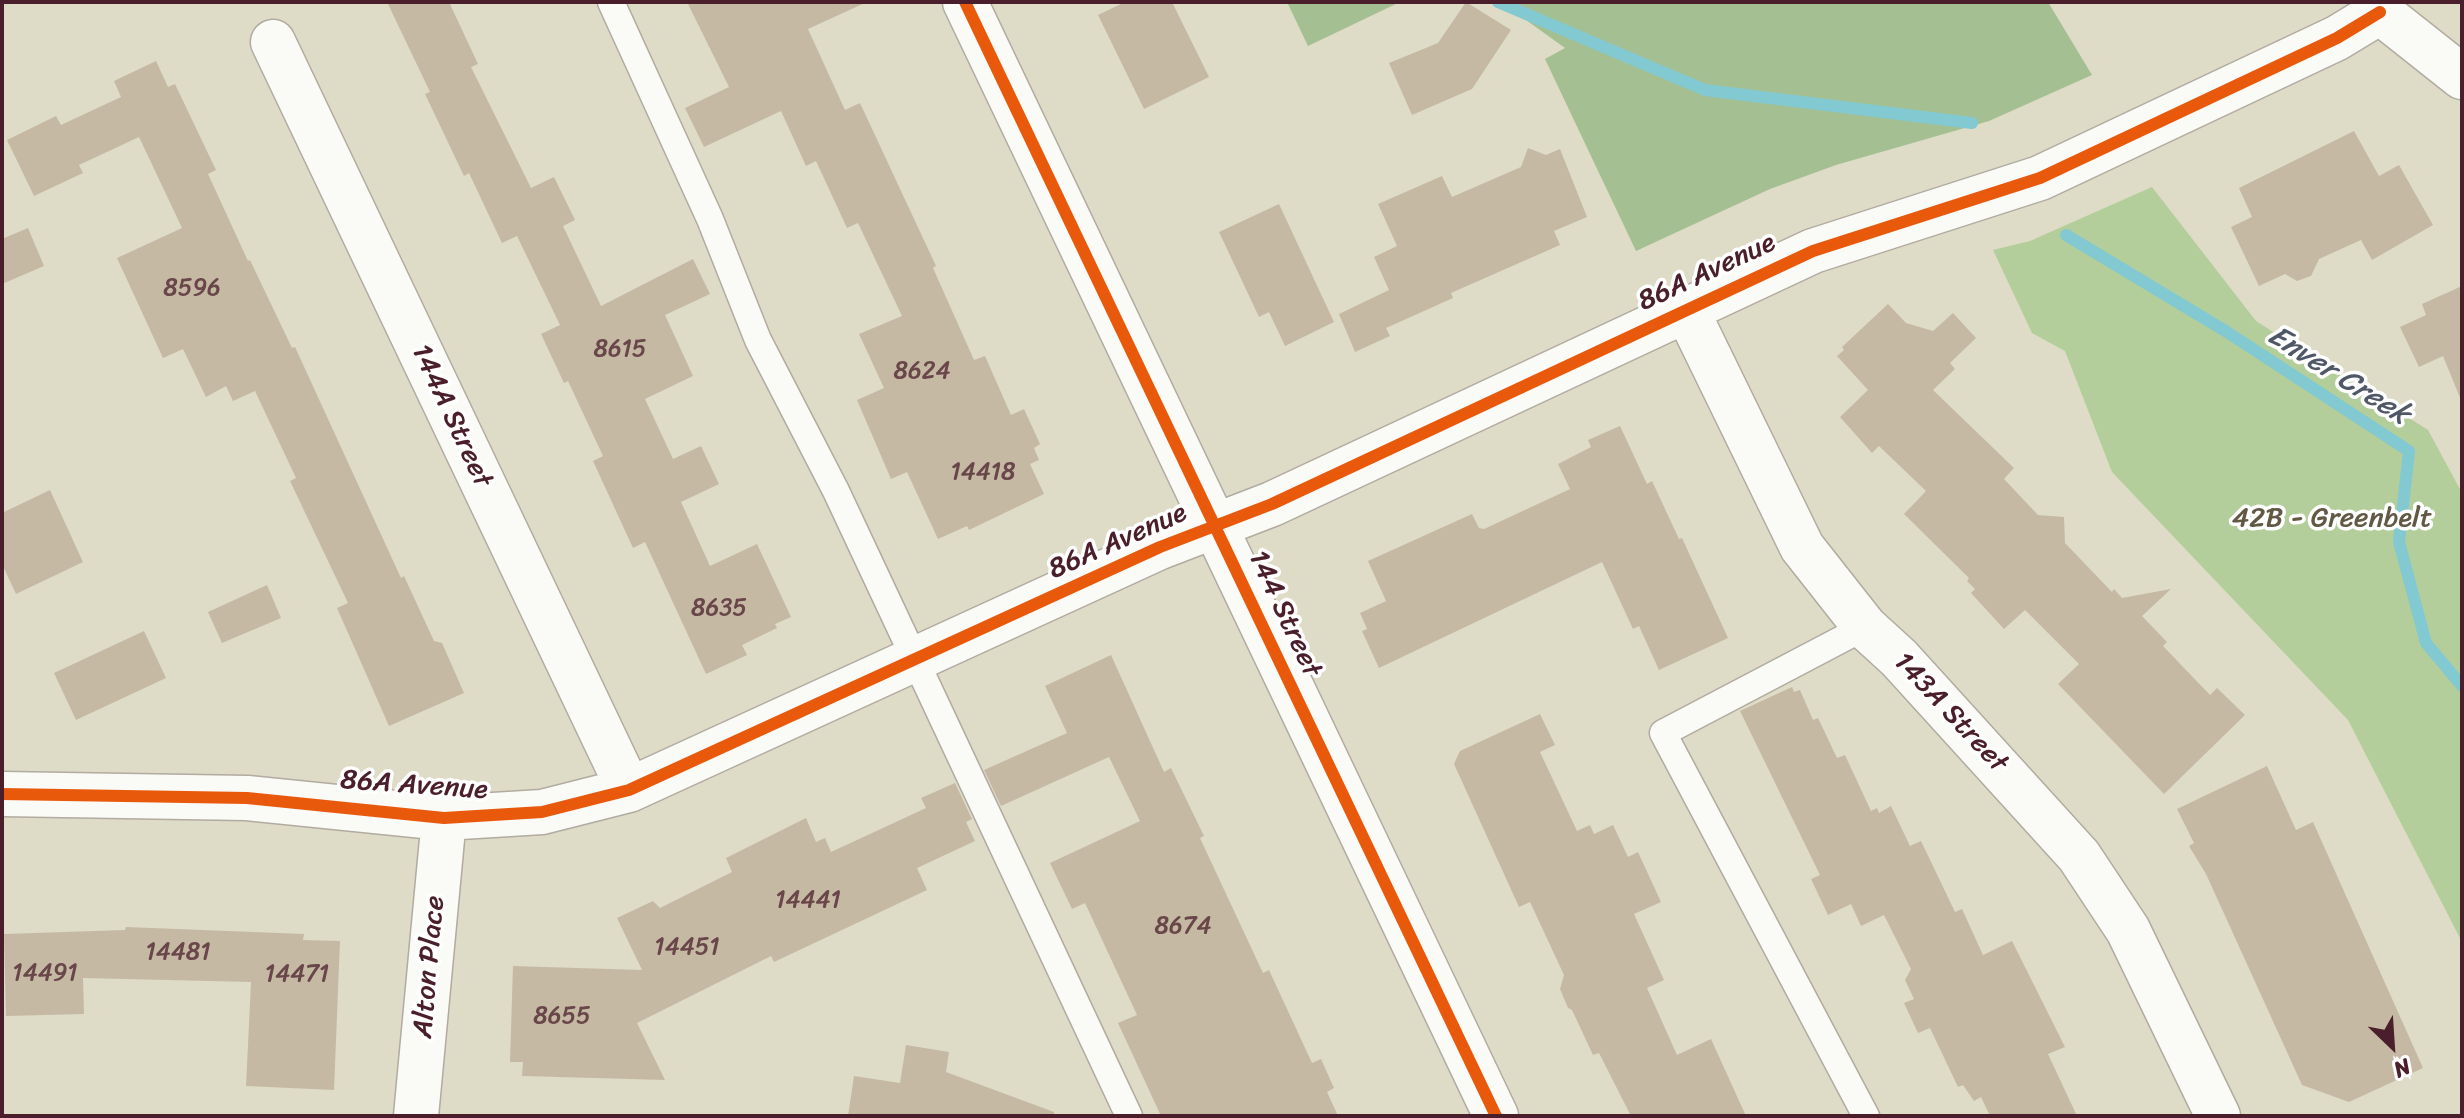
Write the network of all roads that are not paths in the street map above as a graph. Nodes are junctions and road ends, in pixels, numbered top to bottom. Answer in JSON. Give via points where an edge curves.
{"nodes":[{"id":1,"x":611,"y":2,"type":"edge"},
{"id":2,"x":965,"y":2,"type":"edge"},
{"id":3,"x":2377,"y":7,"type":"edge"},
{"id":4,"x":273,"y":42,"type":"dead end"},
{"id":5,"x":2462,"y":77,"type":"edge"},
{"id":6,"x":1686,"y":309,"type":"junction"},
{"id":7,"x":1216,"y":525,"type":"junction"},
{"id":8,"x":1865,"y":627,"type":"junction"},
{"id":9,"x":916,"y":661,"type":"junction"},
{"id":10,"x":629,"y":790,"type":"junction"},
{"id":11,"x":2,"y":794,"type":"edge"},
{"id":12,"x":444,"y":818,"type":"junction"},
{"id":13,"x":416,"y":1116,"type":"edge"},
{"id":14,"x":1129,"y":1116,"type":"edge"},
{"id":15,"x":1496,"y":1116,"type":"edge"},
{"id":16,"x":1866,"y":1116,"type":"edge"},
{"id":17,"x":2218,"y":1116,"type":"edge"}],
"edges":[{"from":1,"to":9,"type":"lane","via":[[710,219],[758,340]]},
{"from":2,"to":7,"type":"street","name":"144 Street"},
{"from":3,"to":5,"type":"street"},
{"from":3,"to":6,"type":"street","name":"86A Avenue","via":[[2337,38],[2040,178],[1857,234]]},
{"from":4,"to":10,"type":"street","name":"144A Street"},
{"from":6,"to":7,"type":"street","name":"86A Avenue","via":[[1272,504]]},
{"from":6,"to":8,"type":"street","name":"143A Street","via":[[1788,523]]},
{"from":7,"to":9,"type":"street","name":"86A Avenue"},
{"from":7,"to":15,"type":"street","name":"144 Street"},
{"from":8,"to":16,"type":"lane","via":[[1663,733]]},
{"from":8,"to":17,"type":"street","name":"143A Street","via":[[2079,856],[2128,930]]},
{"from":9,"to":10,"type":"street","name":"86A Avenue"},
{"from":9,"to":14,"type":"lane"},
{"from":10,"to":12,"type":"street","name":"86A Avenue","via":[[542,812]]},
{"from":11,"to":12,"type":"street","name":"86A Avenue","via":[[247,798]]},
{"from":12,"to":13,"type":"street","name":"Alton Place"}]}
